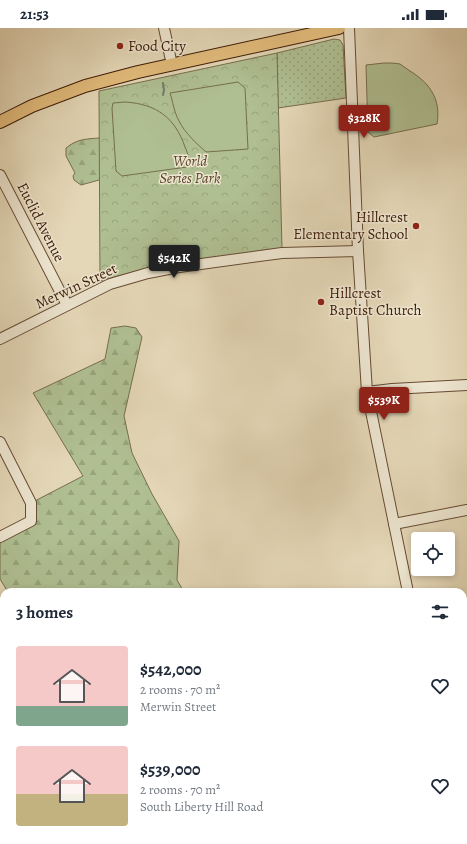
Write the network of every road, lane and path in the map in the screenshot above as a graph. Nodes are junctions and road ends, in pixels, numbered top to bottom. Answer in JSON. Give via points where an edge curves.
{"nodes":[{"id":1,"x":164,"y":28,"type":"edge"},
{"id":2,"x":339,"y":28,"type":"edge"},
{"id":3,"x":349,"y":28,"type":"edge"},
{"id":4,"x":172,"y":65,"type":"junction"},
{"id":5,"x":0,"y":122,"type":"edge"},
{"id":6,"x":0,"y":174,"type":"edge"},
{"id":7,"x":358,"y":251,"type":"junction"},
{"id":8,"x":67,"y":305,"type":"junction"},
{"id":9,"x":0,"y":339,"type":"edge"},
{"id":10,"x":467,"y":386,"type":"edge"},
{"id":11,"x":367,"y":392,"type":"junction"},
{"id":12,"x":0,"y":442,"type":"edge"},
{"id":13,"x":467,"y":510,"type":"edge"},
{"id":14,"x":394,"y":524,"type":"junction"},
{"id":15,"x":0,"y":537,"type":"edge"},
{"id":16,"x":407,"y":588,"type":"edge"}],
"edges":[{"from":1,"to":4,"type":"street"},
{"from":2,"to":4,"type":"main road"},
{"from":3,"to":7,"type":"street"},
{"from":4,"to":5,"type":"main road","via":[[85,86],[32,106]]},
{"from":6,"to":8,"type":"street","name":"Euclid Avenue"},
{"from":7,"to":8,"type":"street","name":"Merwin Street","via":[[282,254],[148,273],[110,284]]},
{"from":7,"to":11,"type":"street"},
{"from":8,"to":9,"type":"street","name":"Merwin Street"},
{"from":10,"to":11,"type":"street"},
{"from":11,"to":14,"type":"street"},
{"from":12,"to":15,"type":"street","via":[[31,503],[31,521]]},
{"from":13,"to":14,"type":"street"},
{"from":14,"to":16,"type":"street"}]}
